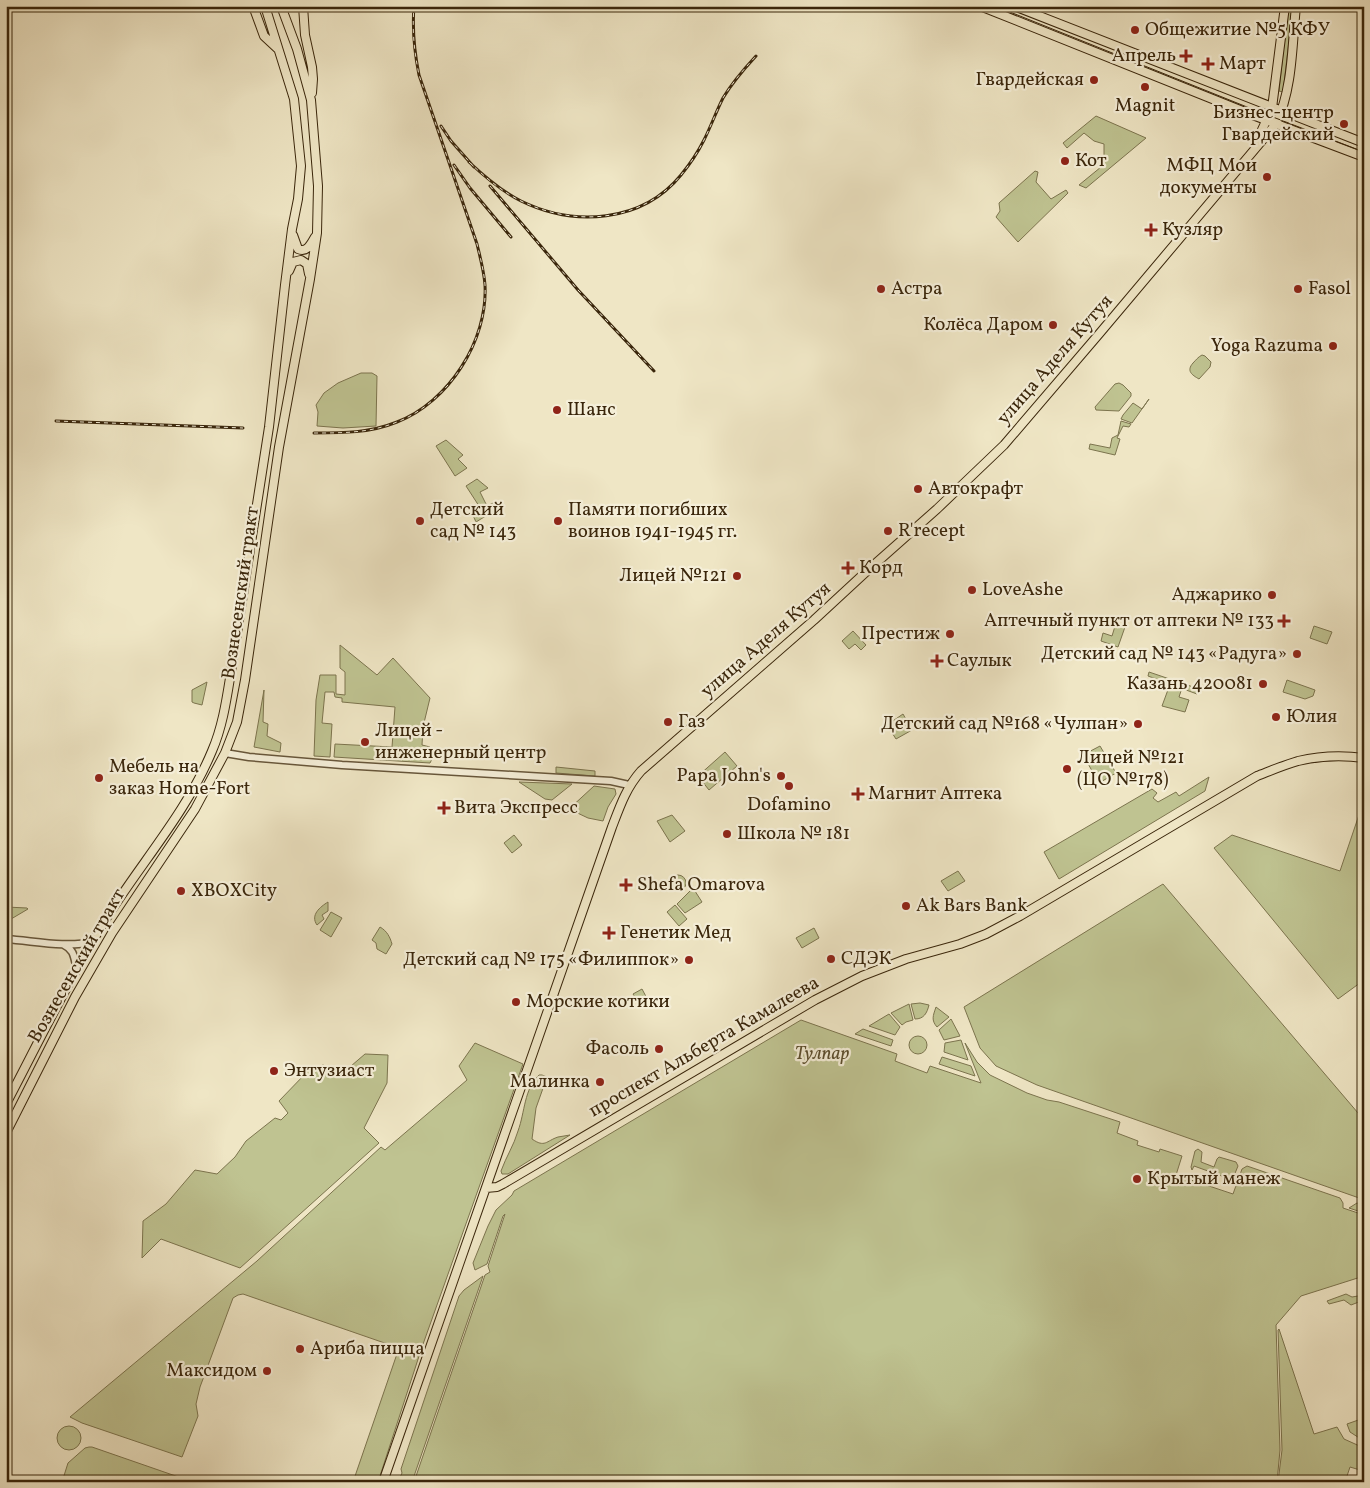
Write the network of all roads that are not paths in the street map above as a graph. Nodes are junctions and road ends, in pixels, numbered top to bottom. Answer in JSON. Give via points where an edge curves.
{"nodes":[{"id":1,"x":253,"y":6,"type":"edge"},
{"id":2,"x":265,"y":6,"type":"edge"},
{"id":3,"x":281,"y":6,"type":"edge"},
{"id":4,"x":303,"y":6,"type":"edge"},
{"id":5,"x":980,"y":6,"type":"edge"},
{"id":6,"x":1014,"y":6,"type":"edge"},
{"id":7,"x":1285,"y":6,"type":"edge"},
{"id":8,"x":1296,"y":6,"type":"edge"},
{"id":9,"x":1025,"y":11,"type":"junction"},
{"id":10,"x":1020,"y":22,"type":"junction"},
{"id":11,"x":279,"y":51,"type":"junction"},
{"id":12,"x":311,"y":100,"type":"junction"},
{"id":13,"x":1272,"y":108,"type":"junction"},
{"id":14,"x":1282,"y":111,"type":"junction"},
{"id":15,"x":1266,"y":120,"type":"junction"},
{"id":16,"x":1276,"y":124,"type":"junction"},
{"id":17,"x":1364,"y":143,"type":"edge"},
{"id":18,"x":1253,"y":149,"type":"junction"},
{"id":19,"x":1364,"y":157,"type":"edge"},
{"id":20,"x":292,"y":228,"type":"junction"},
{"id":21,"x":317,"y":233,"type":"junction"},
{"id":22,"x":310,"y":279,"type":"junction"},
{"id":23,"x":285,"y":285,"type":"junction"},
{"id":24,"x":225,"y":753,"type":"junction"},
{"id":25,"x":1364,"y":758,"type":"edge"},
{"id":26,"x":630,"y":785,"type":"junction"},
{"id":27,"x":6,"y":939,"type":"edge"},
{"id":28,"x":92,"y":942,"type":"junction"},
{"id":29,"x":63,"y":944,"type":"junction"},
{"id":30,"x":77,"y":969,"type":"junction"},
{"id":31,"x":6,"y":1104,"type":"edge"},
{"id":32,"x":6,"y":1133,"type":"edge"},
{"id":33,"x":486,"y":1188,"type":"junction"},
{"id":34,"x":383,"y":1482,"type":"edge"}],
"edges":[{"from":1,"to":11,"type":"main road","via":[[264,36]]},
{"from":2,"to":11,"type":"main road","name":"Вознесенский тракт"},
{"from":3,"to":12,"type":"main road","name":"Вознесенский тракт"},
{"from":4,"to":12,"type":"main road","via":[[312,67]]},
{"from":5,"to":10,"type":"main road"},
{"from":6,"to":9,"type":"main road"},
{"from":7,"to":13,"type":"main road","name":"улица Аделя Кутуя"},
{"from":8,"to":14,"type":"main road","name":"улица Аделя Кутуя","via":[[1287,94]]},
{"from":9,"to":10,"type":"main road"},
{"from":9,"to":13,"type":"main road"},
{"from":10,"to":15,"type":"main road"},
{"from":11,"to":20,"type":"main road","name":"Вознесенский тракт","via":[[294,99],[301,166]]},
{"from":12,"to":21,"type":"main road","name":"Вознесенский тракт","via":[[318,186]]},
{"from":13,"to":14,"type":"main road"},
{"from":13,"to":15,"type":"main road","name":"улица Аделя Кутуя"},
{"from":14,"to":16,"type":"main road","name":"улица Аделя Кутуя"},
{"from":14,"to":17,"type":"main road"},
{"from":15,"to":16,"type":"main road"},
{"from":15,"to":18,"type":"main road","name":"улица Аделя Кутуя"},
{"from":16,"to":18,"type":"main road","name":"улица Аделя Кутуя"},
{"from":16,"to":19,"type":"main road"},
{"from":18,"to":26,"type":"main road","name":"улица Аделя Кутуя","via":[[1004,445],[814,620],[640,771]]},
{"from":20,"to":21,"type":"main road","via":[[294,241],[301,250],[310,246]]},
{"from":20,"to":23,"type":"main road","name":"Вознесенский тракт"},
{"from":21,"to":22,"type":"main road","name":"Вознесенский тракт"},
{"from":22,"to":23,"type":"main road","via":[[307,264],[298,260],[290,267]]},
{"from":22,"to":24,"type":"main road","name":"Вознесенский тракт","via":[[279,447],[237,722]]},
{"from":23,"to":28,"type":"main road","name":"Вознесенский тракт","via":[[269,427],[223,719],[191,793]]},
{"from":24,"to":26,"type":"street","via":[[342,765],[611,781]]},
{"from":24,"to":32,"type":"main road","name":"Вознесенский тракт","via":[[195,809],[122,918],[75,997]]},
{"from":25,"to":33,"type":"main road","name":"проспект Альберта Камалеева","via":[[1348,756],[1298,761],[1257,776],[1020,916],[986,934],[854,980],[503,1184]]},
{"from":26,"to":33,"type":"main road","name":"улица Аделя Кутуя","via":[[622,798]]},
{"from":27,"to":29,"type":"street"},
{"from":28,"to":29,"type":"street"},
{"from":28,"to":30,"type":"main road","name":"Вознесенский тракт"},
{"from":29,"to":30,"type":"street","via":[[74,953]]},
{"from":30,"to":31,"type":"main road","name":"Вознесенский тракт"},
{"from":33,"to":34,"type":"main road"}]}
